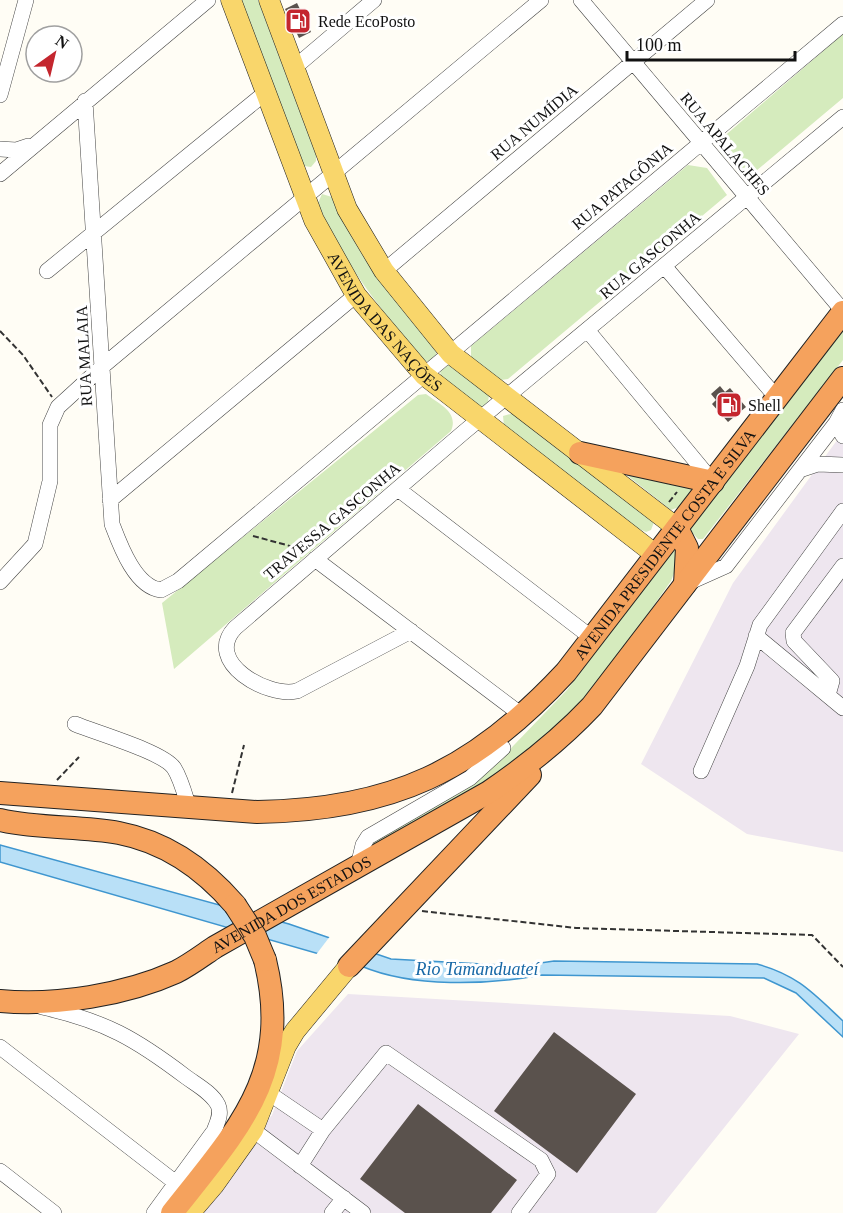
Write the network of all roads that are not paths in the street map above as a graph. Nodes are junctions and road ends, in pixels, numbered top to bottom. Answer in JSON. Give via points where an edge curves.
{"nodes":[{"id":1,"x":11,"y":0,"type":"edge"},
{"id":2,"x":26,"y":0,"type":"edge"},
{"id":3,"x":208,"y":0,"type":"edge"},
{"id":4,"x":231,"y":0,"type":"edge"},
{"id":5,"x":269,"y":0,"type":"edge"},
{"id":6,"x":374,"y":0,"type":"edge"},
{"id":7,"x":541,"y":0,"type":"edge"},
{"id":8,"x":581,"y":0,"type":"edge"},
{"id":9,"x":707,"y":0,"type":"edge"},
{"id":10,"x":843,"y":24,"type":"edge"},
{"id":11,"x":18,"y":26,"type":"junction"},
{"id":12,"x":633,"y":62,"type":"junction"},
{"id":13,"x":294,"y":68,"type":"junction"},
{"id":14,"x":265,"y":93,"type":"junction"},
{"id":15,"x":0,"y":95,"type":"edge"},
{"id":16,"x":86,"y":101,"type":"junction"},
{"id":17,"x":843,"y":117,"type":"edge"},
{"id":18,"x":700,"y":143,"type":"junction"},
{"id":19,"x":31,"y":145,"type":"junction"},
{"id":20,"x":0,"y":149,"type":"edge"},
{"id":21,"x":0,"y":174,"type":"edge"},
{"id":22,"x":333,"y":174,"type":"junction"},
{"id":23,"x":305,"y":197,"type":"junction"},
{"id":24,"x":747,"y":197,"type":"junction"},
{"id":25,"x":95,"y":232,"type":"junction"},
{"id":26,"x":665,"y":267,"type":"junction"},
{"id":27,"x":47,"y":272,"type":"dead end"},
{"id":28,"x":384,"y":272,"type":"junction"},
{"id":29,"x":356,"y":295,"type":"junction"},
{"id":30,"x":843,"y":311,"type":"edge"},
{"id":31,"x":588,"y":332,"type":"junction"},
{"id":32,"x":451,"y":354,"type":"junction"},
{"id":33,"x":104,"y":365,"type":"junction"},
{"id":34,"x":424,"y":375,"type":"junction"},
{"id":35,"x":843,"y":378,"type":"edge"},
{"id":36,"x":508,"y":398,"type":"junction"},
{"id":37,"x":777,"y":398,"type":"junction"},
{"id":38,"x":479,"y":420,"type":"junction"},
{"id":39,"x":841,"y":423,"type":"edge"},
{"id":40,"x":580,"y":453,"type":"junction"},
{"id":41,"x":843,"y":465,"type":"edge"},
{"id":42,"x":800,"y":470,"type":"junction"},
{"id":43,"x":713,"y":482,"type":"junction"},
{"id":44,"x":398,"y":489,"type":"junction"},
{"id":45,"x":110,"y":500,"type":"junction"},
{"id":46,"x":843,"y":511,"type":"edge"},
{"id":47,"x":677,"y":528,"type":"junction"},
{"id":48,"x":656,"y":555,"type":"junction"},
{"id":49,"x":315,"y":559,"type":"junction"},
{"id":50,"x":843,"y":566,"type":"edge"},
{"id":51,"x":0,"y":582,"type":"edge"},
{"id":52,"x":685,"y":584,"type":"junction"},
{"id":53,"x":161,"y":590,"type":"joint"},
{"id":54,"x":411,"y":631,"type":"junction"},
{"id":55,"x":756,"y":636,"type":"junction"},
{"id":56,"x":592,"y":638,"type":"junction"},
{"id":57,"x":828,"y":695,"type":"junction"},
{"id":58,"x":843,"y":708,"type":"edge"},
{"id":59,"x":523,"y":716,"type":"junction"},
{"id":60,"x":75,"y":724,"type":"dead end"},
{"id":61,"x":558,"y":741,"type":"junction"},
{"id":62,"x":503,"y":748,"type":"dead end"},
{"id":63,"x":701,"y":771,"type":"dead end"},
{"id":64,"x":0,"y":793,"type":"edge"},
{"id":65,"x":189,"y":808,"type":"junction"},
{"id":66,"x":0,"y":820,"type":"edge"},
{"id":67,"x":358,"y":866,"type":"junction"},
{"id":68,"x":349,"y":966,"type":"joint"},
{"id":69,"x":0,"y":1001,"type":"edge"},
{"id":70,"x":24,"y":1004,"type":"junction"},
{"id":71,"x":0,"y":1047,"type":"edge"},
{"id":72,"x":267,"y":1092,"type":"junction"},
{"id":73,"x":253,"y":1130,"type":"junction"},
{"id":74,"x":323,"y":1130,"type":"junction"},
{"id":75,"x":300,"y":1166,"type":"junction"},
{"id":76,"x":0,"y":1171,"type":"edge"},
{"id":77,"x":185,"y":1184,"type":"junction"},
{"id":78,"x":344,"y":1198,"type":"junction"},
{"id":79,"x":54,"y":1213,"type":"edge"},
{"id":80,"x":154,"y":1213,"type":"edge"},
{"id":81,"x":172,"y":1213,"type":"edge"},
{"id":82,"x":190,"y":1213,"type":"edge"},
{"id":83,"x":332,"y":1213,"type":"edge"},
{"id":84,"x":363,"y":1213,"type":"edge"},
{"id":85,"x":519,"y":1213,"type":"edge"}],
"edges":[{"from":1,"to":11,"type":"street"},
{"from":2,"to":11,"type":"street"},
{"from":3,"to":16,"type":"street"},
{"from":4,"to":14,"type":"main road","name":"AVENIDA DAS NAÇÕES"},
{"from":5,"to":13,"type":"main road","name":"AVENIDA DAS NAÇÕES"},
{"from":6,"to":13,"type":"street"},
{"from":7,"to":22,"type":"street"},
{"from":8,"to":12,"type":"street","name":"RUA APALACHES"},
{"from":9,"to":12,"type":"street","name":"RUA NUMÍDIA"},
{"from":10,"to":18,"type":"street","name":"RUA PATAGÔNIA"},
{"from":11,"to":15,"type":"street"},
{"from":12,"to":18,"type":"street","name":"RUA APALACHES"},
{"from":12,"to":28,"type":"street","name":"RUA NUMÍDIA"},
{"from":13,"to":22,"type":"main road","name":"AVENIDA DAS NAÇÕES"},
{"from":14,"to":23,"type":"main road","name":"AVENIDA DAS NAÇÕES"},
{"from":14,"to":25,"type":"street"},
{"from":16,"to":19,"type":"street"},
{"from":16,"to":25,"type":"street","name":"RUA MALAIA"},
{"from":17,"to":24,"type":"street","name":"RUA GASCONHA"},
{"from":18,"to":24,"type":"street","name":"RUA APALACHES"},
{"from":18,"to":32,"type":"street","name":"RUA PATAGÔNIA"},
{"from":19,"to":20,"type":"street","via":[[16,150]]},
{"from":19,"to":21,"type":"street"},
{"from":22,"to":23,"type":"street"},
{"from":22,"to":28,"type":"main road","name":"AVENIDA DAS NAÇÕES","via":[[355,227]]},
{"from":23,"to":29,"type":"main road","name":"AVENIDA DAS NAÇÕES","via":[[327,246]]},
{"from":23,"to":33,"type":"street"},
{"from":24,"to":26,"type":"street","name":"RUA GASCONHA"},
{"from":24,"to":30,"type":"street","name":"RUA APALACHES"},
{"from":25,"to":27,"type":"street"},
{"from":25,"to":33,"type":"street","name":"RUA MALAIA"},
{"from":26,"to":31,"type":"street","name":"RUA GASCONHA"},
{"from":26,"to":37,"type":"street"},
{"from":28,"to":32,"type":"main road","name":"AVENIDA DAS NAÇÕES"},
{"from":29,"to":34,"type":"main road","name":"AVENIDA DAS NAÇÕES"},
{"from":29,"to":45,"type":"street"},
{"from":30,"to":37,"type":"highway","name":"AVENIDA PRESIDENTE COSTA E SILVA"},
{"from":31,"to":36,"type":"street","name":"RUA GASCONHA"},
{"from":31,"to":43,"type":"street"},
{"from":32,"to":34,"type":"street","name":"RUA PATAGÔNIA"},
{"from":32,"to":36,"type":"main road","name":"AVENIDA DAS NAÇÕES"},
{"from":33,"to":45,"type":"street","name":"RUA MALAIA"},
{"from":33,"to":51,"type":"street","via":[[58,407],[50,425],[50,481],[35,544]]},
{"from":34,"to":38,"type":"main road","name":"AVENIDA DAS NAÇÕES"},
{"from":34,"to":53,"type":"street","name":"RUA PATAGÔNIA","via":[[178,581]]},
{"from":35,"to":52,"type":"highway"},
{"from":36,"to":38,"type":"street","name":"RUA GASCONHA"},
{"from":36,"to":40,"type":"main road","name":"AVENIDA DAS NAÇÕES"},
{"from":37,"to":43,"type":"highway","name":"AVENIDA PRESIDENTE COSTA E SILVA"},
{"from":38,"to":44,"type":"street","name":"TRAVESSA GASCONHA"},
{"from":38,"to":48,"type":"main road","name":"AVENIDA DAS NAÇÕES"},
{"from":39,"to":42,"type":"street"},
{"from":40,"to":43,"type":"highway"},
{"from":40,"to":47,"type":"main road","name":"AVENIDA DAS NAÇÕES"},
{"from":41,"to":42,"type":"street","via":[[818,464]]},
{"from":42,"to":52,"type":"street","via":[[726,566]]},
{"from":43,"to":47,"type":"highway","name":"AVENIDA PRESIDENTE COSTA E SILVA"},
{"from":44,"to":49,"type":"street","name":"TRAVESSA GASCONHA"},
{"from":44,"to":56,"type":"street"},
{"from":45,"to":53,"type":"street","name":"RUA MALAIA","via":[[112,524],[129,559],[143,580]]},
{"from":46,"to":55,"type":"street","via":[[767,614]]},
{"from":47,"to":48,"type":"highway","name":"AVENIDA PRESIDENTE COSTA E SILVA"},
{"from":47,"to":52,"type":"highway","via":[[687,548]]},
{"from":48,"to":56,"type":"highway","name":"AVENIDA PRESIDENTE COSTA E SILVA"},
{"from":49,"to":54,"type":"street"},
{"from":49,"to":54,"type":"street","name":"TRAVESSA GASCONHA","via":[[231,633],[226,643],[227,659],[266,688],[289,693]]},
{"from":50,"to":57,"type":"street","via":[[793,633],[794,641],[832,681]]},
{"from":52,"to":61,"type":"highway","via":[[592,706]]},
{"from":54,"to":59,"type":"street"},
{"from":55,"to":57,"type":"street"},
{"from":55,"to":63,"type":"street"},
{"from":56,"to":59,"type":"highway","name":"AVENIDA PRESIDENTE COSTA E SILVA","via":[[566,672]]},
{"from":57,"to":58,"type":"street"},
{"from":59,"to":65,"type":"highway","via":[[454,766],[396,792],[323,808],[257,812]]},
{"from":60,"to":65,"type":"street","via":[[153,752],[169,762]]},
{"from":61,"to":67,"type":"highway","name":"AVENIDA DOS ESTADOS","via":[[489,792]]},
{"from":61,"to":68,"type":"highway"},
{"from":62,"to":67,"type":"street","via":[[470,778],[368,837]]},
{"from":64,"to":65,"type":"highway"},
{"from":66,"to":77,"type":"highway","bridge":true,"via":[[118,833],[173,852],[219,887],[255,936],[271,983],[272,1035],[264,1079],[237,1128]]},
{"from":67,"to":70,"type":"highway","name":"AVENIDA DOS ESTADOS","via":[[177,971],[94,995]]},
{"from":68,"to":72,"type":"main road","via":[[296,1031]]},
{"from":69,"to":70,"type":"highway","name":"AVENIDA DOS ESTADOS"},
{"from":70,"to":77,"type":"street","via":[[93,1021],[130,1038],[211,1096],[220,1110],[214,1131]]},
{"from":71,"to":77,"type":"street"},
{"from":72,"to":73,"type":"main road"},
{"from":72,"to":74,"type":"street"},
{"from":73,"to":75,"type":"street"},
{"from":73,"to":82,"type":"main road"},
{"from":74,"to":75,"type":"street"},
{"from":74,"to":85,"type":"street","via":[[386,1053],[541,1160],[548,1174]]},
{"from":75,"to":78,"type":"street"},
{"from":76,"to":79,"type":"street"},
{"from":77,"to":80,"type":"street"},
{"from":77,"to":81,"type":"highway"},
{"from":78,"to":83,"type":"street"},
{"from":78,"to":84,"type":"street"}]}
